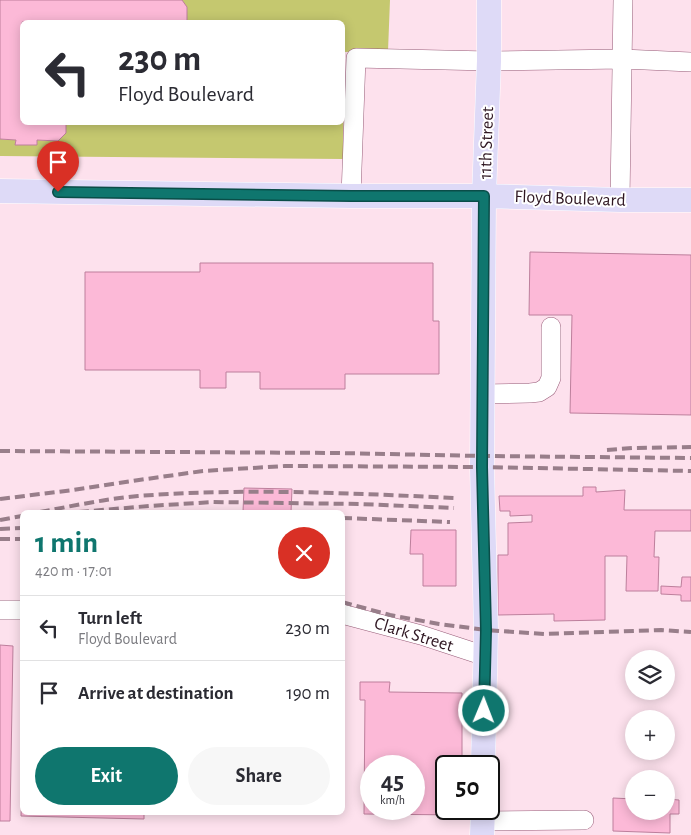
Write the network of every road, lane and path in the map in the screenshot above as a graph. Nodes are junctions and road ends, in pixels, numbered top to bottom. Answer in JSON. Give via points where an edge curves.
{"nodes":[{"id":1,"x":489,"y":0,"type":"edge"},
{"id":2,"x":623,"y":0,"type":"edge"},
{"id":3,"x":622,"y":59,"type":"junction"},
{"id":4,"x":489,"y":62,"type":"junction"},
{"id":5,"x":691,"y":62,"type":"edge"},
{"id":6,"x":0,"y":191,"type":"edge"},
{"id":7,"x":351,"y":196,"type":"junction"},
{"id":8,"x":484,"y":196,"type":"junction"},
{"id":9,"x":620,"y":200,"type":"junction"},
{"id":10,"x":691,"y":200,"type":"edge"},
{"id":11,"x":551,"y":327,"type":"dead end"},
{"id":12,"x":483,"y":394,"type":"junction"},
{"id":13,"x":0,"y":610,"type":"edge"},
{"id":14,"x":20,"y":610,"type":"edge"},
{"id":15,"x":345,"y":615,"type":"edge"},
{"id":16,"x":485,"y":656,"type":"junction"},
{"id":17,"x":483,"y":755,"type":"edge"},
{"id":18,"x":584,"y":820,"type":"dead end"},
{"id":19,"x":482,"y":822,"type":"edge"}],
"edges":[{"from":1,"to":4,"type":"main road","name":"11th Street"},
{"from":2,"to":3,"type":"street"},
{"from":3,"to":4,"type":"street"},
{"from":3,"to":5,"type":"street"},
{"from":3,"to":9,"type":"street"},
{"from":4,"to":7,"type":"street","via":[[356,58]]},
{"from":4,"to":8,"type":"main road","name":"11th Street"},
{"from":6,"to":7,"type":"main road","name":"Floyd Boulevard"},
{"from":7,"to":8,"type":"main road","name":"Floyd Boulevard"},
{"from":8,"to":9,"type":"main road","name":"Floyd Boulevard"},
{"from":8,"to":12,"type":"main road","name":"11th Street"},
{"from":9,"to":10,"type":"main road","name":"Floyd Boulevard"},
{"from":11,"to":12,"type":"street","via":[[547,387],[530,393]]},
{"from":12,"to":16,"type":"main road","name":"11th Street"},
{"from":13,"to":14,"type":"street"},
{"from":15,"to":16,"type":"street","name":"Clark Street"},
{"from":16,"to":17,"type":"main road","name":"11th Street"},
{"from":18,"to":19,"type":"street"}]}
